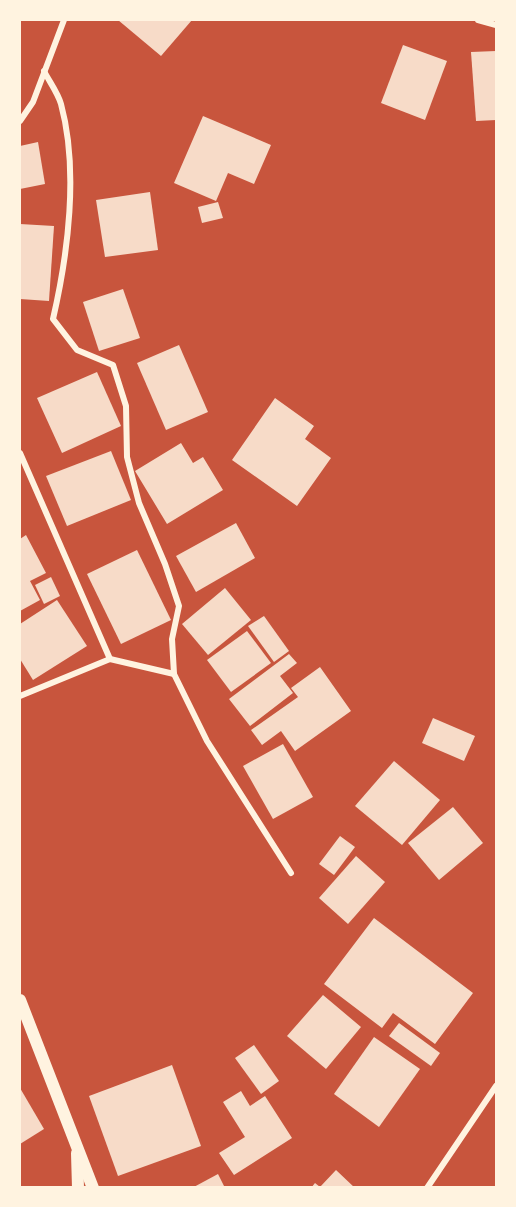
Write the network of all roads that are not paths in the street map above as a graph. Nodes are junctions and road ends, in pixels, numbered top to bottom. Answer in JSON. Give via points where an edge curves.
{"nodes":[{"id":1,"x":64,"y":20,"type":"edge"},
{"id":2,"x":478,"y":20,"type":"edge"},
{"id":3,"x":496,"y":25,"type":"edge"},
{"id":4,"x":44,"y":71,"type":"junction"},
{"id":5,"x":20,"y":121,"type":"edge"},
{"id":6,"x":20,"y":453,"type":"edge"},
{"id":7,"x":110,"y":659,"type":"junction"},
{"id":8,"x":174,"y":674,"type":"junction"},
{"id":9,"x":20,"y":696,"type":"edge"},
{"id":10,"x":291,"y":873,"type":"dead end"},
{"id":11,"x":20,"y":1000,"type":"edge"},
{"id":12,"x":496,"y":1086,"type":"edge"},
{"id":13,"x":76,"y":1140,"type":"junction"},
{"id":14,"x":78,"y":1188,"type":"edge"},
{"id":15,"x":93,"y":1188,"type":"edge"},
{"id":16,"x":427,"y":1188,"type":"edge"}],
"edges":[{"from":1,"to":4,"type":"street"},
{"from":2,"to":3,"type":"street"},
{"from":4,"to":5,"type":"street","via":[[33,102]]},
{"from":4,"to":8,"type":"street","via":[[61,102],[70,158],[61,283],[53,320],[77,350],[113,365],[126,406],[127,457],[139,503],[179,606],[172,639]]},
{"from":6,"to":7,"type":"street"},
{"from":7,"to":8,"type":"street"},
{"from":7,"to":9,"type":"street"},
{"from":8,"to":10,"type":"street","via":[[207,741]]},
{"from":11,"to":13,"type":"main road"},
{"from":12,"to":16,"type":"street"},
{"from":13,"to":14,"type":"main road"},
{"from":13,"to":15,"type":"main road"}]}
